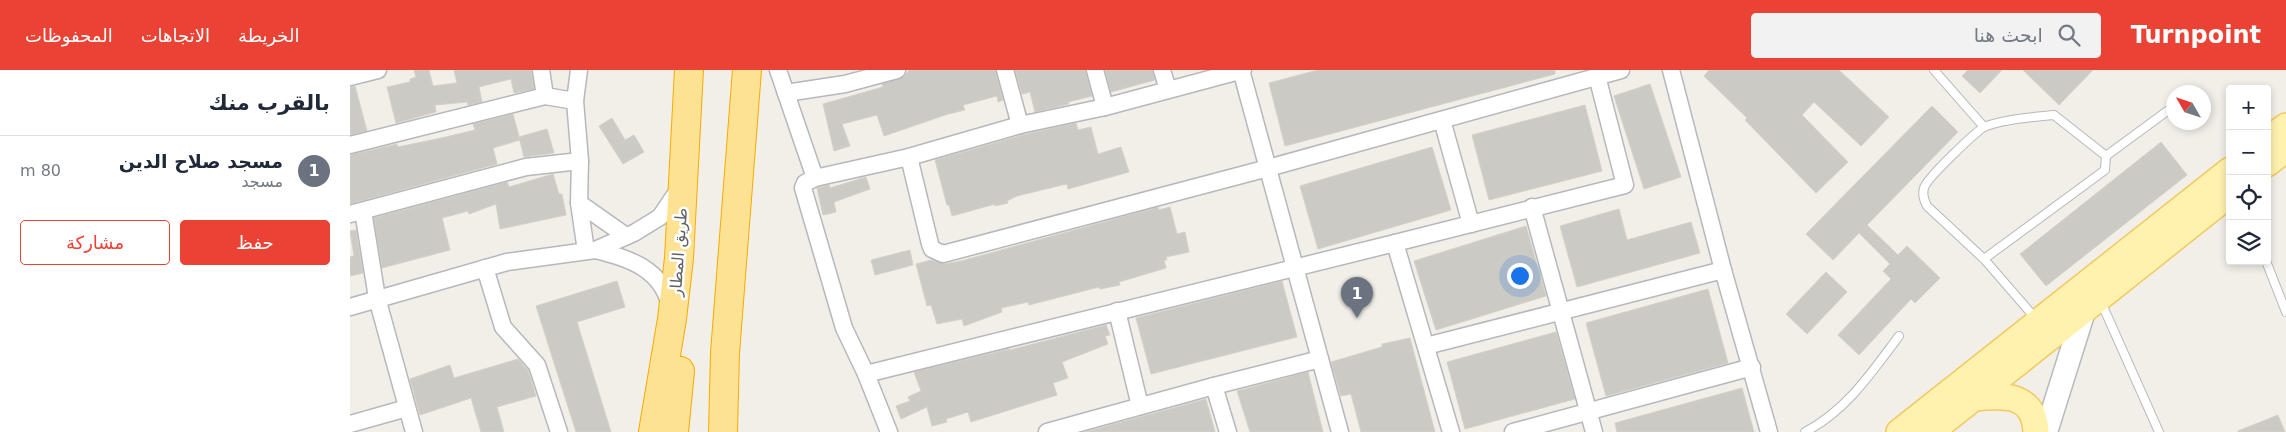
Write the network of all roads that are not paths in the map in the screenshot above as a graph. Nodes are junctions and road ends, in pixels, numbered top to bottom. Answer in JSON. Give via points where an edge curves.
{"nodes":[{"id":1,"x":378,"y":70,"type":"edge"},
{"id":2,"x":541,"y":70,"type":"edge"},
{"id":3,"x":579,"y":70,"type":"edge"},
{"id":4,"x":689,"y":70,"type":"edge"},
{"id":5,"x":694,"y":70,"type":"edge"},
{"id":6,"x":747,"y":70,"type":"edge"},
{"id":7,"x":778,"y":70,"type":"edge"},
{"id":8,"x":897,"y":70,"type":"edge"},
{"id":9,"x":1005,"y":70,"type":"edge"},
{"id":10,"x":1095,"y":70,"type":"edge"},
{"id":11,"x":1162,"y":70,"type":"edge"},
{"id":12,"x":1621,"y":70,"type":"edge"},
{"id":13,"x":1671,"y":70,"type":"edge"},
{"id":14,"x":1934,"y":70,"type":"edge"},
{"id":15,"x":1235,"y":71,"type":"edge"},
{"id":16,"x":1597,"y":76,"type":"junction"},
{"id":17,"x":350,"y":77,"type":"edge"},
{"id":18,"x":1168,"y":90,"type":"junction"},
{"id":19,"x":786,"y":92,"type":"junction"},
{"id":20,"x":545,"y":96,"type":"junction"},
{"id":21,"x":575,"y":101,"type":"junction"},
{"id":22,"x":1105,"y":106,"type":"junction"},
{"id":23,"x":2166,"y":112,"type":"edge"},
{"id":24,"x":1442,"y":120,"type":"junction"},
{"id":25,"x":1020,"y":125,"type":"junction"},
{"id":26,"x":2286,"y":126,"type":"edge"},
{"id":27,"x":1984,"y":127,"type":"junction"},
{"id":28,"x":2271,"y":137,"type":"edge"},
{"id":29,"x":350,"y":145,"type":"edge"},
{"id":30,"x":2286,"y":149,"type":"edge"},
{"id":31,"x":2106,"y":156,"type":"junction"},
{"id":32,"x":908,"y":157,"type":"junction"},
{"id":33,"x":580,"y":161,"type":"junction"},
{"id":34,"x":2271,"y":161,"type":"edge"},
{"id":35,"x":1268,"y":168,"type":"junction"},
{"id":36,"x":2226,"y":173,"type":"edge"},
{"id":37,"x":815,"y":178,"type":"junction"},
{"id":38,"x":683,"y":184,"type":"junction"},
{"id":39,"x":2226,"y":197,"type":"edge"},
{"id":40,"x":579,"y":203,"type":"junction"},
{"id":41,"x":1532,"y":207,"type":"junction"},
{"id":42,"x":357,"y":213,"type":"edge"},
{"id":43,"x":1471,"y":224,"type":"junction"},
{"id":44,"x":626,"y":236,"type":"junction"},
{"id":45,"x":1395,"y":243,"type":"junction"},
{"id":46,"x":591,"y":250,"type":"junction"},
{"id":47,"x":1984,"y":259,"type":"junction"},
{"id":48,"x":2268,"y":265,"type":"edge"},
{"id":49,"x":486,"y":268,"type":"junction"},
{"id":50,"x":1295,"y":268,"type":"junction"},
{"id":51,"x":1723,"y":270,"type":"junction"},
{"id":52,"x":377,"y":298,"type":"junction"},
{"id":53,"x":2092,"y":303,"type":"junction"},
{"id":54,"x":350,"y":307,"type":"edge"},
{"id":55,"x":1117,"y":311,"type":"junction"},
{"id":56,"x":1561,"y":311,"type":"junction"},
{"id":57,"x":2286,"y":312,"type":"edge"},
{"id":58,"x":672,"y":319,"type":"junction"},
{"id":59,"x":2038,"y":321,"type":"junction"},
{"id":60,"x":1898,"y":336,"type":"dead end"},
{"id":61,"x":1426,"y":346,"type":"junction"},
{"id":62,"x":725,"y":353,"type":"junction"},
{"id":63,"x":1320,"y":359,"type":"junction"},
{"id":64,"x":1752,"y":367,"type":"junction"},
{"id":65,"x":866,"y":374,"type":"junction"},
{"id":66,"x":1214,"y":386,"type":"junction"},
{"id":67,"x":1974,"y":398,"type":"junction"},
{"id":68,"x":1140,"y":406,"type":"junction"},
{"id":69,"x":407,"y":408,"type":"junction"},
{"id":70,"x":1589,"y":412,"type":"junction"},
{"id":71,"x":356,"y":426,"type":"edge"},
{"id":72,"x":414,"y":432,"type":"edge"},
{"id":73,"x":559,"y":432,"type":"edge"},
{"id":74,"x":653,"y":432,"type":"edge"},
{"id":75,"x":674,"y":432,"type":"edge"},
{"id":76,"x":715,"y":432,"type":"edge"},
{"id":77,"x":723,"y":432,"type":"edge"},
{"id":78,"x":889,"y":432,"type":"edge"},
{"id":79,"x":1047,"y":432,"type":"edge"},
{"id":80,"x":1228,"y":432,"type":"edge"},
{"id":81,"x":1340,"y":432,"type":"edge"},
{"id":82,"x":1451,"y":432,"type":"edge"},
{"id":83,"x":1513,"y":432,"type":"edge"},
{"id":84,"x":1594,"y":432,"type":"edge"},
{"id":85,"x":1769,"y":432,"type":"edge"},
{"id":86,"x":1805,"y":432,"type":"edge"},
{"id":87,"x":1898,"y":432,"type":"edge"},
{"id":88,"x":1931,"y":432,"type":"edge"},
{"id":89,"x":2036,"y":432,"type":"edge"},
{"id":90,"x":2046,"y":432,"type":"edge"},
{"id":91,"x":2159,"y":432,"type":"edge"}],
"edges":[{"from":1,"to":17,"type":"street"},
{"from":2,"to":20,"type":"street"},
{"from":3,"to":21,"type":"street"},
{"from":4,"to":38,"type":"highway","name":"طريق المطار"},
{"from":5,"to":75,"type":"highway","via":[[695,213]]},
{"from":6,"to":62,"type":"highway"},
{"from":7,"to":19,"type":"street"},
{"from":8,"to":19,"type":"street","via":[[845,84]]},
{"from":9,"to":25,"type":"street"},
{"from":10,"to":22,"type":"street"},
{"from":11,"to":18,"type":"street"},
{"from":12,"to":16,"type":"street"},
{"from":13,"to":51,"type":"street"},
{"from":14,"to":27,"type":"lane"},
{"from":15,"to":18,"type":"street"},
{"from":15,"to":35,"type":"street"},
{"from":16,"to":24,"type":"street"},
{"from":16,"to":41,"type":"street","via":[[1625,185]]},
{"from":18,"to":22,"type":"street"},
{"from":19,"to":37,"type":"street"},
{"from":20,"to":21,"type":"street"},
{"from":20,"to":29,"type":"street"},
{"from":21,"to":33,"type":"street"},
{"from":22,"to":25,"type":"street"},
{"from":23,"to":31,"type":"lane"},
{"from":24,"to":35,"type":"street"},
{"from":24,"to":43,"type":"street"},
{"from":25,"to":32,"type":"street"},
{"from":26,"to":28,"type":"main road"},
{"from":27,"to":31,"type":"lane","via":[[2026,117],[2054,115]]},
{"from":27,"to":47,"type":"lane","via":[[1940,167],[1924,187],[1923,199]]},
{"from":30,"to":34,"type":"main road"},
{"from":31,"to":47,"type":"lane","via":[[2105,170]]},
{"from":32,"to":35,"type":"street","via":[[930,244],[932,249],[943,254]]},
{"from":32,"to":37,"type":"street"},
{"from":33,"to":40,"type":"street"},
{"from":33,"to":42,"type":"street","via":[[526,168]]},
{"from":35,"to":50,"type":"street"},
{"from":36,"to":59,"type":"main road"},
{"from":37,"to":65,"type":"street","via":[[808,180],[804,188],[844,328]]},
{"from":38,"to":44,"type":"street","via":[[660,217]]},
{"from":38,"to":58,"type":"highway","name":"طريق المطار"},
{"from":39,"to":53,"type":"main road"},
{"from":40,"to":44,"type":"street"},
{"from":40,"to":46,"type":"street"},
{"from":41,"to":43,"type":"street"},
{"from":41,"to":56,"type":"street"},
{"from":42,"to":52,"type":"street"},
{"from":43,"to":45,"type":"street"},
{"from":44,"to":46,"type":"street"},
{"from":45,"to":50,"type":"street"},
{"from":45,"to":61,"type":"street"},
{"from":46,"to":49,"type":"street"},
{"from":46,"to":58,"type":"street","via":[[638,263],[652,273],[668,297]]},
{"from":47,"to":59,"type":"lane"},
{"from":48,"to":57,"type":"lane"},
{"from":49,"to":52,"type":"street"},
{"from":49,"to":73,"type":"street","via":[[503,327],[537,365]]},
{"from":50,"to":55,"type":"street"},
{"from":50,"to":63,"type":"street"},
{"from":51,"to":56,"type":"street"},
{"from":51,"to":64,"type":"street"},
{"from":52,"to":54,"type":"street"},
{"from":52,"to":69,"type":"street"},
{"from":53,"to":67,"type":"main road"},
{"from":53,"to":90,"type":"main road"},
{"from":53,"to":91,"type":"lane"},
{"from":55,"to":65,"type":"street"},
{"from":55,"to":68,"type":"street"},
{"from":56,"to":61,"type":"street"},
{"from":56,"to":70,"type":"street"},
{"from":58,"to":74,"type":"highway","name":"طريق المطار"},
{"from":59,"to":87,"type":"main road"},
{"from":60,"to":86,"type":"lane","via":[[1847,401]]},
{"from":61,"to":82,"type":"street"},
{"from":62,"to":76,"type":"highway"},
{"from":62,"to":77,"type":"highway"},
{"from":63,"to":66,"type":"street"},
{"from":63,"to":81,"type":"street"},
{"from":64,"to":70,"type":"street"},
{"from":64,"to":85,"type":"street"},
{"from":65,"to":78,"type":"street"},
{"from":66,"to":68,"type":"street"},
{"from":66,"to":80,"type":"street"},
{"from":67,"to":88,"type":"main road"},
{"from":67,"to":89,"type":"main road","via":[[2000,396],[2025,404],[2033,413]]},
{"from":68,"to":79,"type":"street"},
{"from":69,"to":71,"type":"street"},
{"from":69,"to":72,"type":"street"},
{"from":70,"to":83,"type":"street"},
{"from":70,"to":84,"type":"street"}]}
